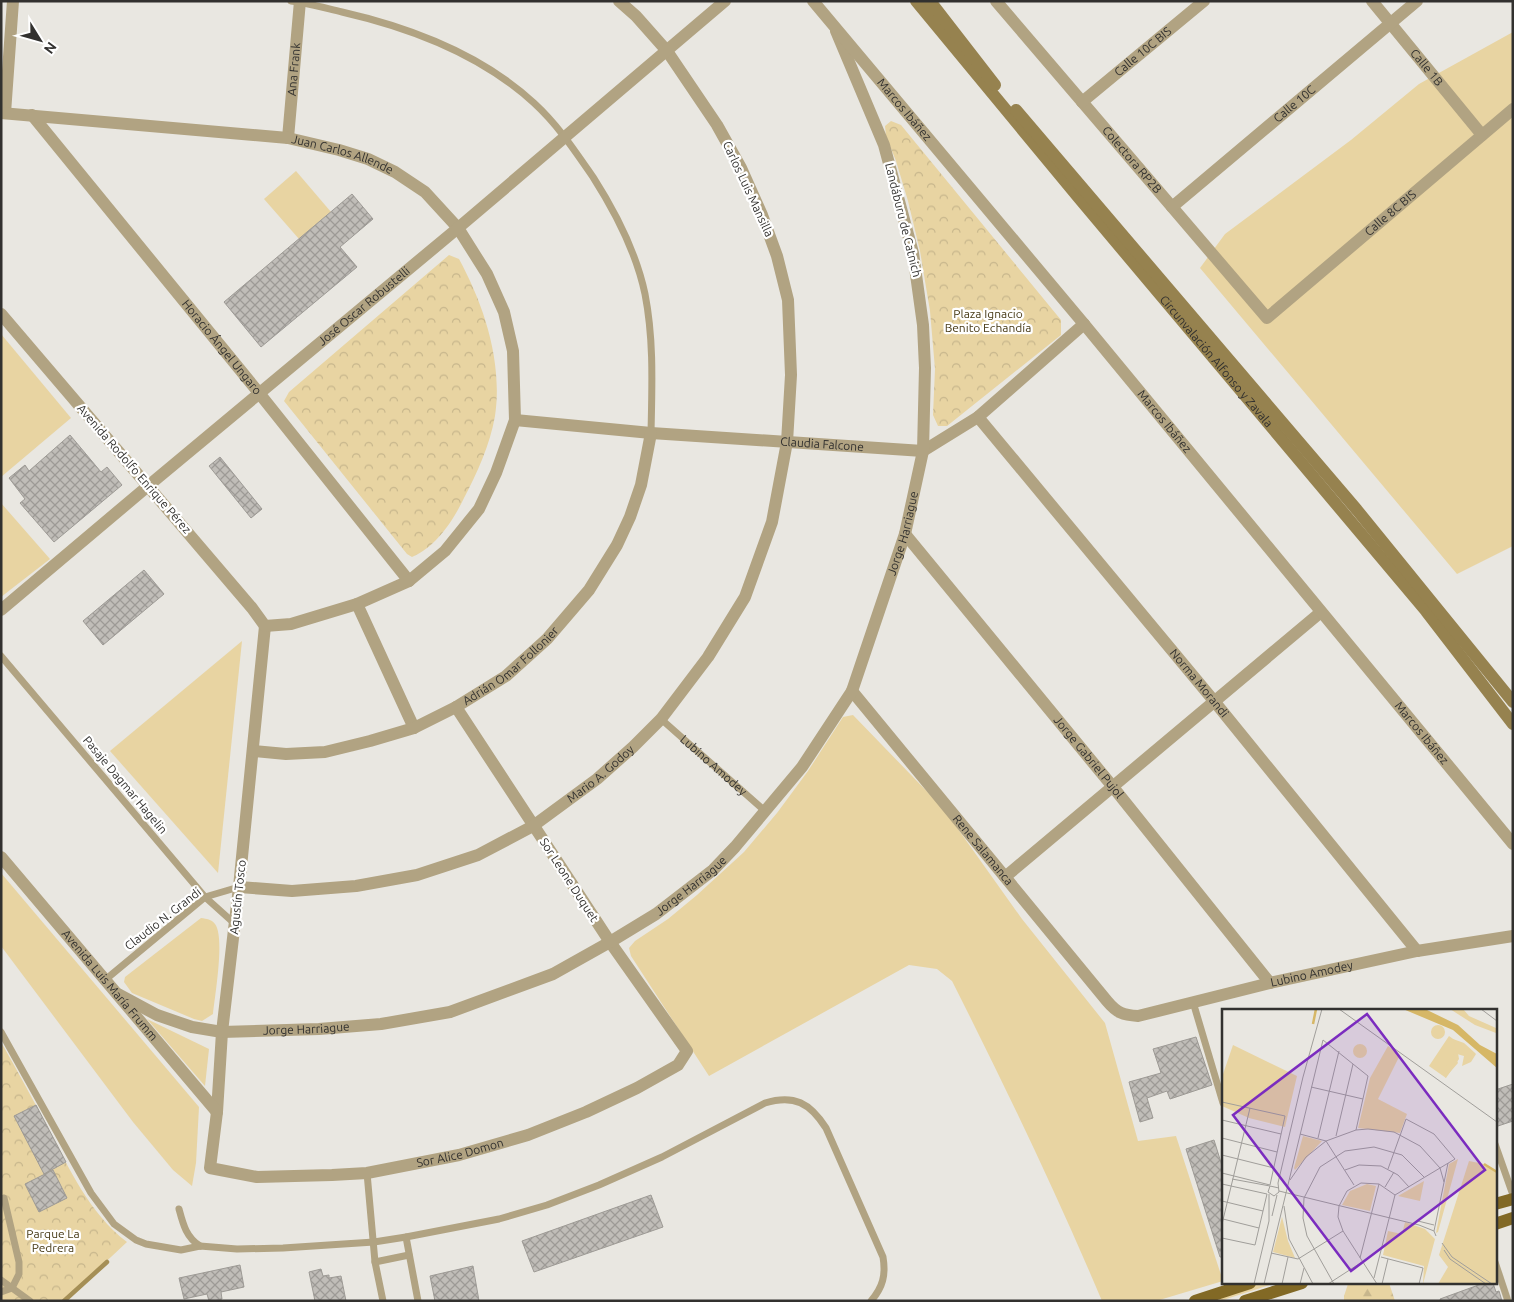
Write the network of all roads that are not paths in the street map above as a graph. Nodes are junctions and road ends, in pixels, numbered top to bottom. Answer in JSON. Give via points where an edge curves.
{"nodes":[{"id":1,"x":13,"y":1,"type":"edge"},
{"id":2,"x":619,"y":1,"type":"edge"},
{"id":3,"x":725,"y":1,"type":"edge"},
{"id":4,"x":813,"y":1,"type":"edge"},
{"id":5,"x":916,"y":1,"type":"edge"},
{"id":6,"x":930,"y":1,"type":"edge"},
{"id":7,"x":1204,"y":1,"type":"edge"},
{"id":8,"x":1372,"y":1,"type":"edge"},
{"id":9,"x":1417,"y":1,"type":"edge"},
{"id":10,"x":297,"y":2,"type":"edge"},
{"id":11,"x":999,"y":2,"type":"edge"},
{"id":12,"x":1390,"y":23,"type":"junction"},
{"id":13,"x":835,"y":28,"type":"junction"},
{"id":14,"x":667,"y":51,"type":"junction"},
{"id":15,"x":1082,"y":102,"type":"junction"},
{"id":16,"x":1513,"y":109,"type":"edge"},
{"id":17,"x":3,"y":113,"type":"edge"},
{"id":18,"x":32,"y":116,"type":"junction"},
{"id":19,"x":1482,"y":135,"type":"junction"},
{"id":20,"x":566,"y":137,"type":"junction"},
{"id":21,"x":288,"y":138,"type":"junction"},
{"id":22,"x":1172,"y":207,"type":"junction"},
{"id":23,"x":458,"y":228,"type":"junction"},
{"id":24,"x":1,"y":314,"type":"edge"},
{"id":25,"x":1267,"y":318,"type":"joint"},
{"id":26,"x":1084,"y":324,"type":"junction"},
{"id":27,"x":259,"y":393,"type":"junction"},
{"id":28,"x":978,"y":417,"type":"junction"},
{"id":29,"x":515,"y":420,"type":"junction"},
{"id":30,"x":651,"y":433,"type":"junction"},
{"id":31,"x":787,"y":442,"type":"junction"},
{"id":32,"x":923,"y":451,"type":"junction"},
{"id":33,"x":148,"y":486,"type":"junction"},
{"id":34,"x":905,"y":534,"type":"junction"},
{"id":35,"x":409,"y":581,"type":"junction"},
{"id":36,"x":357,"y":604,"type":"junction"},
{"id":37,"x":1,"y":610,"type":"edge"},
{"id":38,"x":1321,"y":612,"type":"junction"},
{"id":39,"x":264,"y":626,"type":"junction"},
{"id":40,"x":1,"y":656,"type":"edge"},
{"id":41,"x":852,"y":691,"type":"junction"},
{"id":42,"x":1214,"y":701,"type":"junction"},
{"id":43,"x":1513,"y":702,"type":"edge"},
{"id":44,"x":456,"y":707,"type":"junction"},
{"id":45,"x":661,"y":719,"type":"junction"},
{"id":46,"x":1513,"y":724,"type":"edge"},
{"id":47,"x":414,"y":728,"type":"junction"},
{"id":48,"x":253,"y":751,"type":"junction"},
{"id":49,"x":1113,"y":787,"type":"junction"},
{"id":50,"x":766,"y":812,"type":"junction"},
{"id":51,"x":533,"y":826,"type":"junction"},
{"id":52,"x":1513,"y":844,"type":"edge"},
{"id":53,"x":1,"y":857,"type":"edge"},
{"id":54,"x":1005,"y":877,"type":"junction"},
{"id":55,"x":240,"y":887,"type":"junction"},
{"id":56,"x":205,"y":897,"type":"junction"},
{"id":57,"x":236,"y":924,"type":"junction"},
{"id":58,"x":1513,"y":936,"type":"edge"},
{"id":59,"x":610,"y":942,"type":"junction"},
{"id":60,"x":1417,"y":951,"type":"junction"},
{"id":61,"x":106,"y":980,"type":"junction"},
{"id":62,"x":1270,"y":983,"type":"junction"},
{"id":63,"x":118,"y":994,"type":"junction"},
{"id":64,"x":1193,"y":1002,"type":"junction"},
{"id":65,"x":1114,"y":1009,"type":"joint"},
{"id":66,"x":1,"y":1032,"type":"edge"},
{"id":67,"x":222,"y":1032,"type":"junction"},
{"id":68,"x":687,"y":1051,"type":"joint"},
{"id":69,"x":1222,"y":1100,"type":"edge"},
{"id":70,"x":217,"y":1112,"type":"junction"},
{"id":71,"x":1496,"y":1147,"type":"edge"},
{"id":72,"x":210,"y":1168,"type":"joint"},
{"id":73,"x":367,"y":1173,"type":"junction"},
{"id":74,"x":1513,"y":1197,"type":"edge"},
{"id":75,"x":4,"y":1198,"type":"dead end"},
{"id":76,"x":1496,"y":1204,"type":"edge"},
{"id":77,"x":179,"y":1209,"type":"dead end"},
{"id":78,"x":1513,"y":1218,"type":"edge"},
{"id":79,"x":1496,"y":1224,"type":"edge"},
{"id":80,"x":406,"y":1237,"type":"junction"},
{"id":81,"x":374,"y":1242,"type":"junction"},
{"id":82,"x":200,"y":1246,"type":"junction"},
{"id":83,"x":409,"y":1255,"type":"junction"},
{"id":84,"x":375,"y":1262,"type":"junction"},
{"id":85,"x":1496,"y":1265,"type":"edge"},
{"id":86,"x":1,"y":1280,"type":"edge"},
{"id":87,"x":1247,"y":1284,"type":"edge"},
{"id":88,"x":1299,"y":1284,"type":"edge"},
{"id":89,"x":12,"y":1288,"type":"junction"},
{"id":90,"x":1,"y":1292,"type":"edge"},
{"id":91,"x":30,"y":1301,"type":"edge"},
{"id":92,"x":383,"y":1301,"type":"edge"},
{"id":93,"x":418,"y":1301,"type":"edge"},
{"id":94,"x":871,"y":1301,"type":"edge"},
{"id":95,"x":1195,"y":1301,"type":"edge"},
{"id":96,"x":1245,"y":1301,"type":"edge"},
{"id":97,"x":1508,"y":1301,"type":"edge"}],
"edges":[{"from":1,"to":17,"type":"street"},
{"from":2,"to":14,"type":"street","name":"Carlos Luis Mansilla"},
{"from":3,"to":14,"type":"street","name":"José Oscar Robustelli"},
{"from":4,"to":13,"type":"street","name":"Marcos Ibáñez"},
{"from":5,"to":46,"type":"main road","name":"Circunvalación Alfonso y Zavala","via":[[1426,611]]},
{"from":6,"to":43,"type":"main road","name":"Circunvalación Alfonso y Zavala","via":[[998,88],[1357,510]]},
{"from":7,"to":15,"type":"street","name":"Calle 10C BIS"},
{"from":8,"to":12,"type":"street","name":"Calle 1B"},
{"from":9,"to":12,"type":"street","name":"Calle 10C"},
{"from":10,"to":20,"type":"lane","via":[[380,20],[472,58],[535,104]]},
{"from":10,"to":21,"type":"street","name":"Ana Frank"},
{"from":11,"to":15,"type":"street","name":"Colectora RP2B"},
{"from":12,"to":19,"type":"street","name":"Calle 1B"},
{"from":12,"to":22,"type":"street","name":"Calle 10C"},
{"from":13,"to":26,"type":"street","name":"Marcos Ibáñez"},
{"from":13,"to":32,"type":"street","name":"Landáburu de Catnich","via":[[884,145],[913,253],[923,325]]},
{"from":14,"to":20,"type":"street","name":"José Oscar Robustelli"},
{"from":14,"to":31,"type":"street","name":"Carlos Luis Mansilla","via":[[717,124],[762,215],[777,256],[788,300],[791,374]]},
{"from":15,"to":22,"type":"street","name":"Colectora RP2B"},
{"from":16,"to":19,"type":"street","name":"Calle 8C BIS"},
{"from":17,"to":18,"type":"street","name":"Juan Carlos Allende"},
{"from":18,"to":21,"type":"street","name":"Juan Carlos Allende"},
{"from":18,"to":27,"type":"street","name":"Horacio Ángel Ungaro"},
{"from":19,"to":25,"type":"street","name":"Calle 8C BIS"},
{"from":20,"to":23,"type":"street","name":"José Oscar Robustelli"},
{"from":20,"to":30,"type":"lane","via":[[610,204],[631,248],[644,293],[653,358]]},
{"from":21,"to":23,"type":"street","name":"Juan Carlos Allende","via":[[354,154],[395,172],[425,192]]},
{"from":22,"to":25,"type":"street","name":"Colectora RP2B"},
{"from":23,"to":27,"type":"street","name":"José Oscar Robustelli"},
{"from":23,"to":29,"type":"street","name":"Juan Carlos Allende","via":[[487,274],[504,312],[513,351]]},
{"from":24,"to":33,"type":"street","name":"Avenida Rodolfo Enrique Pérez"},
{"from":26,"to":28,"type":"street"},
{"from":26,"to":38,"type":"street","name":"Marcos Ibáñez"},
{"from":27,"to":33,"type":"street","name":"José Oscar Robustelli"},
{"from":27,"to":35,"type":"street","name":"Horacio Ángel Ungaro"},
{"from":28,"to":32,"type":"street"},
{"from":28,"to":42,"type":"street","name":"Norma Morandi"},
{"from":29,"to":30,"type":"street","name":"Claudia Falcone"},
{"from":29,"to":35,"type":"street","name":"Juan Carlos Allende","via":[[479,509],[446,551]]},
{"from":30,"to":31,"type":"street","name":"Claudia Falcone"},
{"from":30,"to":44,"type":"street","name":"Adrián Omar Follonier","via":[[641,485],[630,517],[590,590],[547,639],[512,670]]},
{"from":31,"to":32,"type":"street","name":"Claudia Falcone"},
{"from":31,"to":45,"type":"street","name":"Mario A. Godoy","via":[[772,522],[744,597],[708,657]]},
{"from":32,"to":34,"type":"street","name":"Jorge Harriague"},
{"from":33,"to":37,"type":"street","name":"José Oscar Robustelli"},
{"from":33,"to":39,"type":"street","name":"Avenida Rodolfo Enrique Pérez"},
{"from":34,"to":41,"type":"street","name":"Jorge Harriague"},
{"from":34,"to":49,"type":"street","name":"Jorge Gabriel Pujol"},
{"from":35,"to":36,"type":"street","name":"Juan Carlos Allende"},
{"from":36,"to":39,"type":"street","name":"Juan Carlos Allende","via":[[291,624]]},
{"from":36,"to":47,"type":"street"},
{"from":38,"to":42,"type":"street"},
{"from":38,"to":52,"type":"street","name":"Marcos Ibáñez"},
{"from":39,"to":48,"type":"street","name":"Agustín Tosco"},
{"from":40,"to":56,"type":"lane","name":"Pasaje Dagmar Hagelin"},
{"from":41,"to":50,"type":"street","name":"Jorge Harriague","via":[[802,767]]},
{"from":41,"to":54,"type":"street","name":"Rene Salamanca"},
{"from":42,"to":49,"type":"street"},
{"from":42,"to":60,"type":"street","name":"Norma Morandi"},
{"from":44,"to":47,"type":"street","name":"Adrián Omar Follonier"},
{"from":44,"to":51,"type":"street","name":"Sor Leone Duquet"},
{"from":45,"to":50,"type":"lane","name":"Lubino Amodey"},
{"from":45,"to":51,"type":"street","name":"Mario A. Godoy","via":[[597,779]]},
{"from":47,"to":48,"type":"street","name":"Adrián Omar Follonier","via":[[326,752],[286,754]]},
{"from":48,"to":55,"type":"street","name":"Agustín Tosco"},
{"from":49,"to":54,"type":"street"},
{"from":49,"to":62,"type":"street","name":"Jorge Gabriel Pujol"},
{"from":50,"to":59,"type":"street","name":"Jorge Harriague","via":[[713,870],[656,914]]},
{"from":51,"to":55,"type":"street","name":"Mario A. Godoy","via":[[478,855],[417,875],[356,886],[292,891]]},
{"from":51,"to":59,"type":"street","name":"Sor Leone Duquet"},
{"from":53,"to":61,"type":"street","name":"Avenida Luis María Frumm"},
{"from":54,"to":65,"type":"street","name":"Rene Salamanca"},
{"from":55,"to":56,"type":"lane","name":"Claudio N. Grandi"},
{"from":55,"to":57,"type":"street","name":"Agustín Tosco"},
{"from":56,"to":57,"type":"lane","name":"Pasaje Dagmar Hagelin"},
{"from":56,"to":61,"type":"lane","name":"Claudio N. Grandi"},
{"from":57,"to":67,"type":"street","name":"Agustín Tosco"},
{"from":58,"to":60,"type":"street","name":"Lubino Amodey"},
{"from":59,"to":67,"type":"street","name":"Jorge Harriague","via":[[553,974],[450,1012],[381,1024]]},
{"from":59,"to":68,"type":"street","name":"Sor Leone Duquet"},
{"from":60,"to":62,"type":"street","name":"Lubino Amodey"},
{"from":61,"to":63,"type":"street","name":"Avenida Luis María Frumm"},
{"from":62,"to":64,"type":"street","name":"Lubino Amodey"},
{"from":63,"to":67,"type":"street","name":"Jorge Harriague","via":[[175,1021]]},
{"from":63,"to":70,"type":"street","name":"Avenida Luis María Frumm"},
{"from":64,"to":65,"type":"street","name":"Lubino Amodey","via":[[1138,1016],[1124,1015]]},
{"from":64,"to":69,"type":"lane"},
{"from":66,"to":82,"type":"lane","via":[[82,1178],[114,1224],[146,1244],[181,1250]]},
{"from":67,"to":70,"type":"street","name":"Agustín Tosco"},
{"from":68,"to":73,"type":"street","name":"Sor Alice Domon","via":[[678,1065],[637,1088],[528,1135],[459,1155]]},
{"from":70,"to":72,"type":"street","name":"Agustín Tosco"},
{"from":71,"to":74,"type":"lane"},
{"from":72,"to":73,"type":"street","name":"Sor Alice Domon","via":[[257,1177]]},
{"from":73,"to":81,"type":"lane"},
{"from":74,"to":76,"type":"main road"},
{"from":75,"to":89,"type":"lane","via":[[19,1262],[20,1274]]},
{"from":77,"to":82,"type":"lane","via":[[183,1227],[192,1241]]},
{"from":78,"to":79,"type":"main road"},
{"from":80,"to":81,"type":"lane"},
{"from":80,"to":83,"type":"lane"},
{"from":80,"to":94,"type":"lane","via":[[499,1219],[599,1186],[765,1103],[789,1099],[818,1115],[826,1128],[883,1257],[884,1278]]},
{"from":81,"to":82,"type":"lane","via":[[283,1248]]},
{"from":81,"to":84,"type":"lane"},
{"from":83,"to":84,"type":"lane"},
{"from":83,"to":93,"type":"lane"},
{"from":84,"to":92,"type":"lane"},
{"from":85,"to":97,"type":"lane"},
{"from":86,"to":89,"type":"lane"},
{"from":87,"to":95,"type":"main road"},
{"from":88,"to":96,"type":"main road"},
{"from":89,"to":90,"type":"lane"},
{"from":89,"to":91,"type":"lane"}]}
